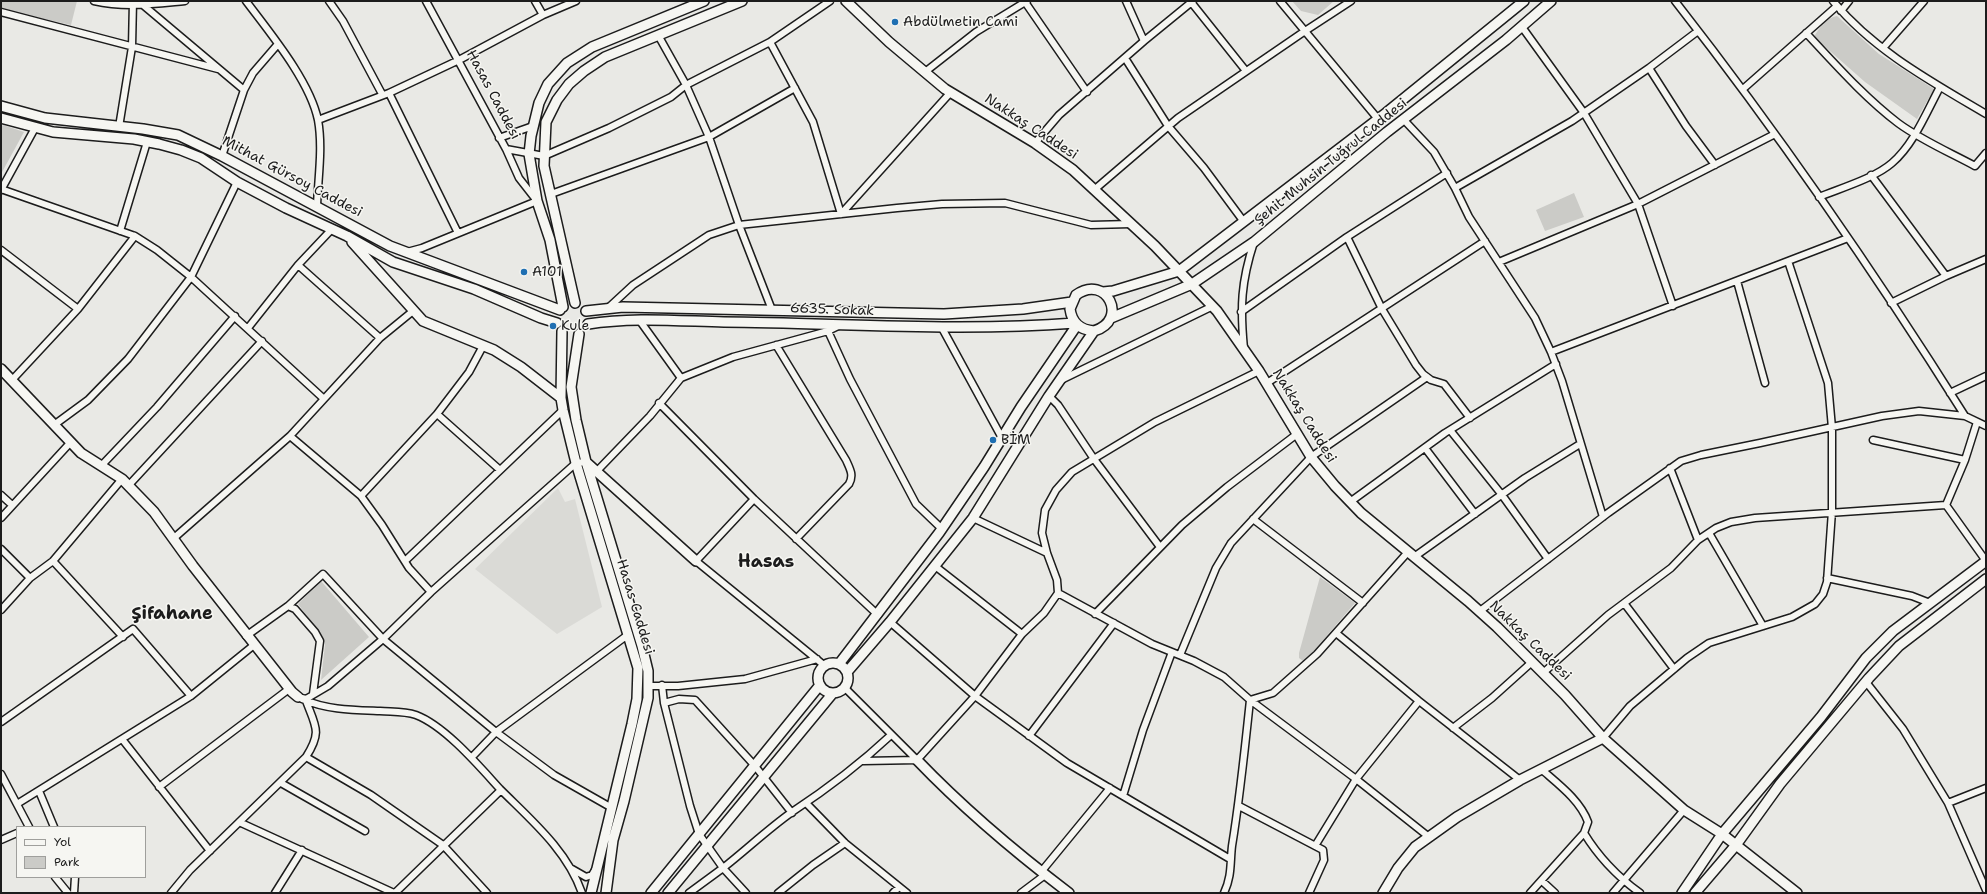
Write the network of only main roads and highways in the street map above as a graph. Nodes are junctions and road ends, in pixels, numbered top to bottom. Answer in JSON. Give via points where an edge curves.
{"nodes":[{"id":1,"x":704,"y":1,"type":"edge"},
{"id":2,"x":742,"y":1,"type":"edge"},
{"id":3,"x":846,"y":1,"type":"edge"},
{"id":4,"x":1524,"y":1,"type":"edge"},
{"id":5,"x":1551,"y":1,"type":"edge"},
{"id":6,"x":1,"y":106,"type":"edge"},
{"id":7,"x":1,"y":118,"type":"edge"},
{"id":8,"x":347,"y":236,"type":"junction"},
{"id":9,"x":1180,"y":271,"type":"junction"},
{"id":10,"x":1192,"y":284,"type":"junction"},
{"id":11,"x":1103,"y":292,"type":"junction"},
{"id":12,"x":1072,"y":302,"type":"junction"},
{"id":13,"x":575,"y":304,"type":"junction"},
{"id":14,"x":561,"y":308,"type":"junction"},
{"id":15,"x":586,"y":311,"type":"junction"},
{"id":16,"x":1111,"y":318,"type":"junction"},
{"id":17,"x":588,"y":324,"type":"junction"},
{"id":18,"x":1076,"y":324,"type":"junction"},
{"id":19,"x":560,"y":327,"type":"junction"},
{"id":20,"x":1094,"y":331,"type":"junction"},
{"id":21,"x":579,"y":334,"type":"junction"},
{"id":22,"x":1,"y":369,"type":"edge"},
{"id":23,"x":561,"y":398,"type":"junction"},
{"id":24,"x":586,"y":462,"type":"junction"},
{"id":25,"x":696,"y":561,"type":"road end"},
{"id":26,"x":1986,"y":561,"type":"edge"},
{"id":27,"x":1986,"y":579,"type":"edge"},
{"id":28,"x":839,"y":664,"type":"junction"},
{"id":29,"x":847,"y":672,"type":"junction"},
{"id":30,"x":820,"y":685,"type":"junction"},
{"id":31,"x":833,"y":693,"type":"junction"},
{"id":32,"x":302,"y":699,"type":"road end"},
{"id":33,"x":1603,"y":738,"type":"junction"},
{"id":34,"x":917,"y":760,"type":"road end"},
{"id":35,"x":1722,"y":834,"type":"junction"},
{"id":36,"x":1736,"y":845,"type":"junction"},
{"id":37,"x":591,"y":893,"type":"edge"},
{"id":38,"x":606,"y":893,"type":"edge"},
{"id":39,"x":651,"y":893,"type":"edge"},
{"id":40,"x":668,"y":893,"type":"edge"},
{"id":41,"x":1068,"y":893,"type":"edge"},
{"id":42,"x":1383,"y":893,"type":"edge"},
{"id":43,"x":1682,"y":893,"type":"edge"},
{"id":44,"x":1695,"y":893,"type":"edge"},
{"id":45,"x":1797,"y":893,"type":"edge"}],
"edges":[{"from":1,"to":14,"type":"main road","via":[[592,47],[567,63],[548,84],[539,103],[529,154],[537,201],[550,240]]},
{"from":2,"to":13,"type":"main road","via":[[605,57],[584,70],[557,100],[546,122],[544,166]]},
{"from":3,"to":9,"type":"main road","name":"Nakkaş Caddesi","via":[[889,42],[951,92],[1036,143],[1073,170]]},
{"from":4,"to":9,"type":"main road","name":"Şehit Muhsin Tuğrul Caddesi","via":[[1378,119]]},
{"from":5,"to":10,"type":"main road","name":"Şehit Muhsin Tuğrul Caddesi","via":[[1254,242]]},
{"from":6,"to":14,"type":"main road","name":"Mithat Gürsoy Caddesi","via":[[45,118],[178,135],[390,246]]},
{"from":7,"to":8,"type":"main road","name":"Mithat Gürsoy Caddesi","via":[[35,128],[147,142],[181,150],[201,158],[237,182]]},
{"from":8,"to":19,"type":"main road","name":"Mithat Gürsoy Caddesi","via":[[393,262],[474,290]]},
{"from":8,"to":23,"type":"main road","name":"Mithat Gürsoy Caddesi","via":[[423,321],[494,350]]},
{"from":9,"to":10,"type":"main road","name":"Nakkaş Caddesi"},
{"from":9,"to":11,"type":"main road","name":"Şehit Muhsin Tuğrul Caddesi"},
{"from":10,"to":16,"type":"main road","name":"Şehit Muhsin Tuğrul Caddesi"},
{"from":10,"to":33,"type":"main road","name":"Nakkaş Caddesi","via":[[1213,306],[1259,371],[1311,457],[1350,502],[1480,611],[1543,673]]},
{"from":11,"to":12,"type":"main road","via":[[1096,289],[1082,291]]},
{"from":11,"to":16,"type":"main road","via":[[1112,304]]},
{"from":12,"to":15,"type":"main road","name":"6635. Sokak","via":[[1023,310],[959,313],[623,307]]},
{"from":12,"to":18,"type":"main road","via":[[1070,309]]},
{"from":13,"to":14,"type":"main road"},
{"from":13,"to":15,"type":"main road"},
{"from":14,"to":19,"type":"main road"},
{"from":15,"to":17,"type":"main road"},
{"from":16,"to":20,"type":"main road","via":[[1101,329]]},
{"from":17,"to":18,"type":"main road","name":"6635. Sokak","via":[[640,321],[997,328]]},
{"from":17,"to":21,"type":"main road"},
{"from":18,"to":20,"type":"main road"},
{"from":18,"to":28,"type":"main road","via":[[942,529]]},
{"from":19,"to":21,"type":"main road","via":[[570,334]]},
{"from":19,"to":23,"type":"main road","name":"Hasas Caddesi"},
{"from":20,"to":29,"type":"main road","via":[[1049,396],[973,518]]},
{"from":21,"to":24,"type":"main road","name":"Hasas Caddesi","via":[[572,387],[576,420]]},
{"from":22,"to":32,"type":"main road","via":[[70,443],[125,482],[154,512],[246,636],[289,689]]},
{"from":23,"to":37,"type":"main road","name":"Hasas Caddesi","via":[[576,463],[638,668],[637,699]]},
{"from":24,"to":25,"type":"main road"},
{"from":24,"to":38,"type":"main road","name":"Hasas Caddesi","via":[[642,646],[649,686],[642,729],[613,840]]},
{"from":26,"to":35,"type":"main road","via":[[1893,631],[1866,658],[1821,717]]},
{"from":27,"to":36,"type":"main road","via":[[1899,646],[1780,784]]},
{"from":28,"to":29,"type":"main road"},
{"from":28,"to":30,"type":"main road","via":[[832,663],[819,672]]},
{"from":29,"to":31,"type":"main road","via":[[845,688]]},
{"from":30,"to":31,"type":"main road","via":[[825,691]]},
{"from":30,"to":39,"type":"main road"},
{"from":31,"to":40,"type":"main road"},
{"from":33,"to":35,"type":"main road","name":"Nakkaş Caddesi","via":[[1684,810]]},
{"from":33,"to":42,"type":"main road","via":[[1520,780],[1457,817],[1415,847]]},
{"from":34,"to":41,"type":"main road","via":[[950,795]]},
{"from":35,"to":36,"type":"main road","name":"Nakkaş Caddesi"},
{"from":35,"to":43,"type":"main road"},
{"from":36,"to":44,"type":"main road"},
{"from":36,"to":45,"type":"main road","name":"Nakkaş Caddesi"}]}
